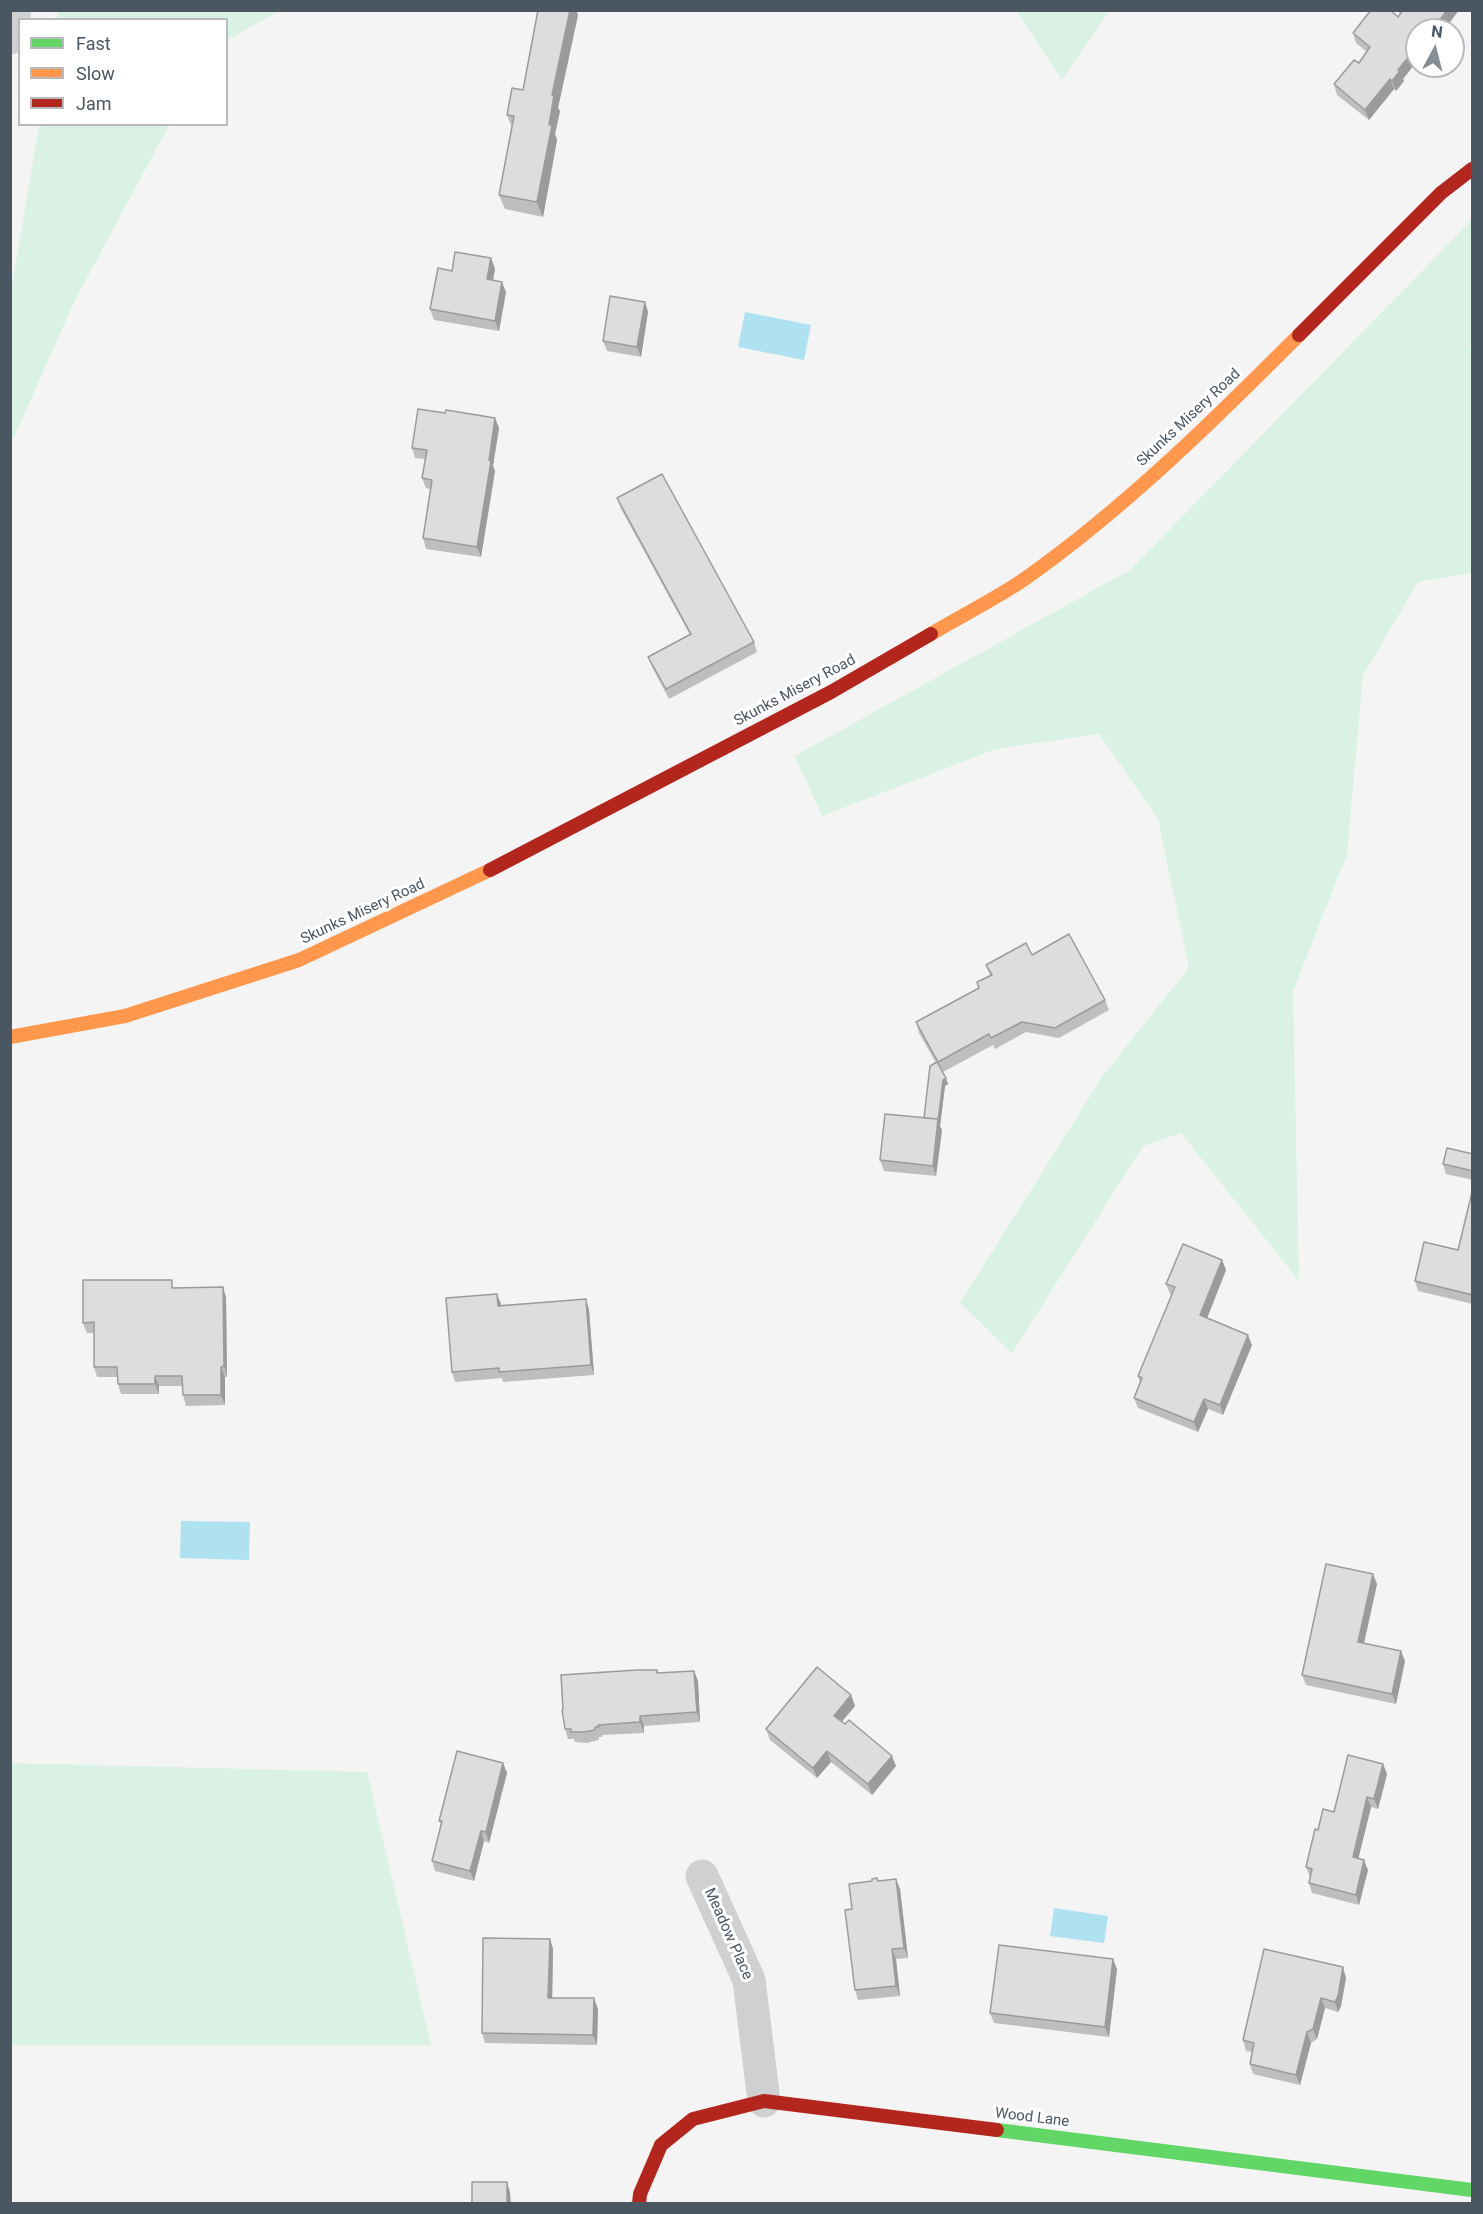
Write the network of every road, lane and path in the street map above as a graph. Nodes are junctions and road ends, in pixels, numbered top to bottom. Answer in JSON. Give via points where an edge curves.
{"nodes":[{"id":1,"x":15,"y":10,"type":"edge"},
{"id":2,"x":10,"y":38,"type":"edge"},
{"id":3,"x":1473,"y":169,"type":"edge"},
{"id":4,"x":10,"y":1037,"type":"edge"},
{"id":5,"x":702,"y":1876,"type":"dead end"},
{"id":6,"x":764,"y":2101,"type":"junction"},
{"id":7,"x":1473,"y":2190,"type":"edge"},
{"id":8,"x":1473,"y":2195,"type":"edge"},
{"id":9,"x":639,"y":2204,"type":"edge"},
{"id":10,"x":1471,"y":2204,"type":"edge"}],
"edges":[{"from":1,"to":2,"type":"street"},
{"from":3,"to":4,"type":"main road","name":"Skunks Misery Road","via":[[1441,193],[1194,440],[1098,523],[1024,579],[821,697],[482,874],[299,960],[125,1016]]},
{"from":5,"to":6,"type":"street","name":"Meadow Place","via":[[749,1980]]},
{"from":6,"to":7,"type":"main road","name":"Wood Lane"},
{"from":6,"to":9,"type":"main road","name":"Wood Lane","via":[[693,2120],[661,2145],[639,2194]]},
{"from":8,"to":10,"type":"main road"}]}
